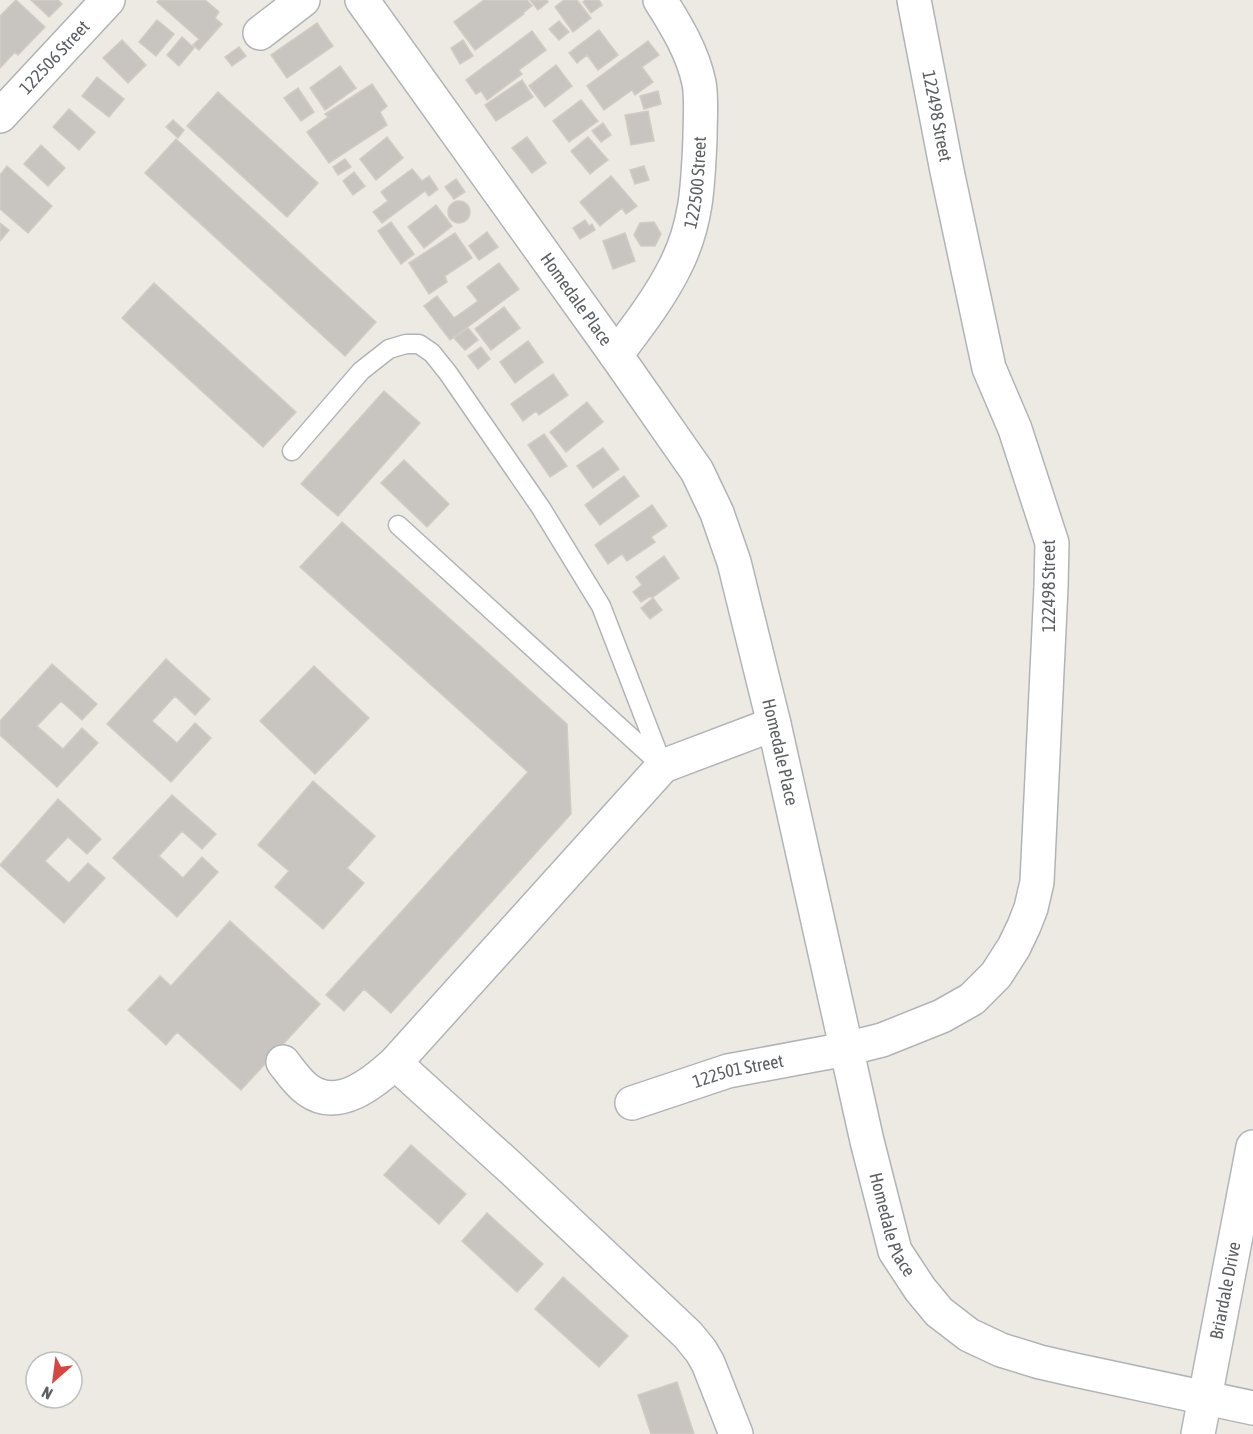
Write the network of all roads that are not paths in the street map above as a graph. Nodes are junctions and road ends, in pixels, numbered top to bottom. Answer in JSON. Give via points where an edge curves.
{"nodes":[{"id":1,"x":108,"y":0,"type":"edge"},
{"id":2,"x":303,"y":0,"type":"edge"},
{"id":3,"x":362,"y":0,"type":"edge"},
{"id":4,"x":660,"y":0,"type":"edge"},
{"id":5,"x":914,"y":0,"type":"edge"},
{"id":6,"x":260,"y":33,"type":"dead end"},
{"id":7,"x":0,"y":116,"type":"edge"},
{"id":8,"x":616,"y":355,"type":"junction"},
{"id":9,"x":292,"y":451,"type":"dead end"},
{"id":10,"x":398,"y":525,"type":"dead end"},
{"id":11,"x":774,"y":724,"type":"junction"},
{"id":12,"x":663,"y":766,"type":"junction"},
{"id":13,"x":846,"y":1049,"type":"junction"},
{"id":14,"x":283,"y":1062,"type":"dead end"},
{"id":15,"x":395,"y":1063,"type":"junction"},
{"id":16,"x":632,"y":1103,"type":"dead end"},
{"id":17,"x":1253,"y":1147,"type":"edge"},
{"id":18,"x":1204,"y":1399,"type":"junction"},
{"id":19,"x":1253,"y":1408,"type":"edge"},
{"id":20,"x":736,"y":1434,"type":"edge"},
{"id":21,"x":1198,"y":1434,"type":"edge"}],
"edges":[{"from":1,"to":7,"type":"street","name":"122506 Street"},
{"from":2,"to":6,"type":"street"},
{"from":3,"to":8,"type":"street","name":"Homedale Place"},
{"from":4,"to":8,"type":"street","name":"122500 Street","via":[[689,52],[699,84],[697,195],[690,232],[675,267],[651,309]]},
{"from":5,"to":13,"type":"street","name":"122498 Street","via":[[989,368],[1015,429],[1052,543],[1037,882],[1031,908],[1014,947],[996,975],[972,999],[911,1030]]},
{"from":8,"to":11,"type":"street","name":"Homedale Place","via":[[697,471],[717,513],[735,562]]},
{"from":9,"to":12,"type":"lane","via":[[361,371],[389,349],[419,344],[432,353],[541,508],[602,606]]},
{"from":10,"to":12,"type":"lane"},
{"from":11,"to":12,"type":"street"},
{"from":11,"to":13,"type":"street","name":"Homedale Place"},
{"from":12,"to":15,"type":"street"},
{"from":13,"to":16,"type":"street","name":"122501 Street","via":[[728,1071]]},
{"from":13,"to":18,"type":"street","name":"Homedale Place","via":[[895,1251],[939,1312],[969,1335],[1001,1350]]},
{"from":14,"to":15,"type":"street","via":[[307,1089],[321,1098],[358,1091]]},
{"from":15,"to":20,"type":"street","via":[[688,1335],[708,1363]]},
{"from":17,"to":18,"type":"street","name":"Briardale Drive"},
{"from":18,"to":19,"type":"street","name":"Homedale Place"},
{"from":18,"to":21,"type":"street","name":"Briardale Drive"}]}
